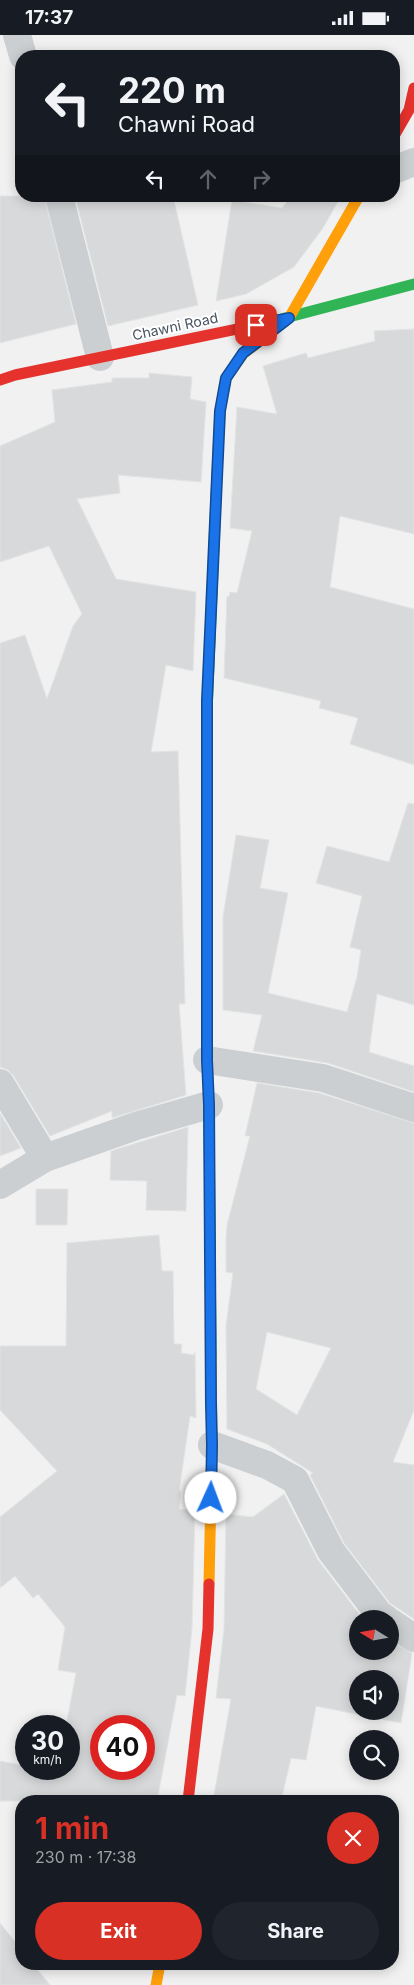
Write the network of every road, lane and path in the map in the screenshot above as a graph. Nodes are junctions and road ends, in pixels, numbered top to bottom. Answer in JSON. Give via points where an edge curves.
{"nodes":[{"id":1,"x":17,"y":35,"type":"edge"},
{"id":2,"x":21,"y":50,"type":"edge"},
{"id":3,"x":414,"y":88,"type":"edge"},
{"id":4,"x":400,"y":126,"type":"edge"},
{"id":5,"x":414,"y":162,"type":"edge"},
{"id":6,"x":400,"y":168,"type":"edge"},
{"id":7,"x":61,"y":202,"type":"edge"},
{"id":8,"x":356,"y":202,"type":"edge"},
{"id":9,"x":414,"y":284,"type":"edge"},
{"id":10,"x":289,"y":318,"type":"junction"},
{"id":11,"x":100,"y":357,"type":"junction"},
{"id":12,"x":0,"y":380,"type":"edge"},
{"id":13,"x":207,"y":1060,"type":"junction"},
{"id":14,"x":0,"y":1083,"type":"edge"},
{"id":15,"x":209,"y":1105,"type":"junction"},
{"id":16,"x":414,"y":1108,"type":"edge"},
{"id":17,"x":45,"y":1158,"type":"junction"},
{"id":18,"x":0,"y":1185,"type":"edge"},
{"id":19,"x":212,"y":1445,"type":"junction"},
{"id":20,"x":376,"y":1610,"type":"edge"},
{"id":21,"x":399,"y":1628,"type":"edge"},
{"id":22,"x":414,"y":1638,"type":"edge"},
{"id":23,"x":189,"y":1795,"type":"edge"},
{"id":24,"x":159,"y":1970,"type":"edge"},
{"id":25,"x":156,"y":1985,"type":"edge"}],
"edges":[{"from":1,"to":2,"type":"street"},
{"from":3,"to":4,"type":"street","via":[[409,110]]},
{"from":5,"to":6,"type":"street"},
{"from":7,"to":11,"type":"street"},
{"from":8,"to":10,"type":"street"},
{"from":9,"to":10,"type":"street","name":"Chawni Road"},
{"from":10,"to":11,"type":"street","name":"Chawni Road"},
{"from":10,"to":13,"type":"street","via":[[243,353],[226,378],[220,411],[207,700]]},
{"from":11,"to":12,"type":"street","name":"Chawni Road"},
{"from":13,"to":15,"type":"street"},
{"from":13,"to":16,"type":"street","via":[[323,1078]]},
{"from":14,"to":17,"type":"street"},
{"from":15,"to":17,"type":"street"},
{"from":15,"to":19,"type":"street"},
{"from":17,"to":18,"type":"street"},
{"from":19,"to":20,"type":"street","via":[[295,1479],[331,1551]]},
{"from":19,"to":23,"type":"street","via":[[208,1629]]},
{"from":21,"to":22,"type":"street"},
{"from":24,"to":25,"type":"street"}]}
